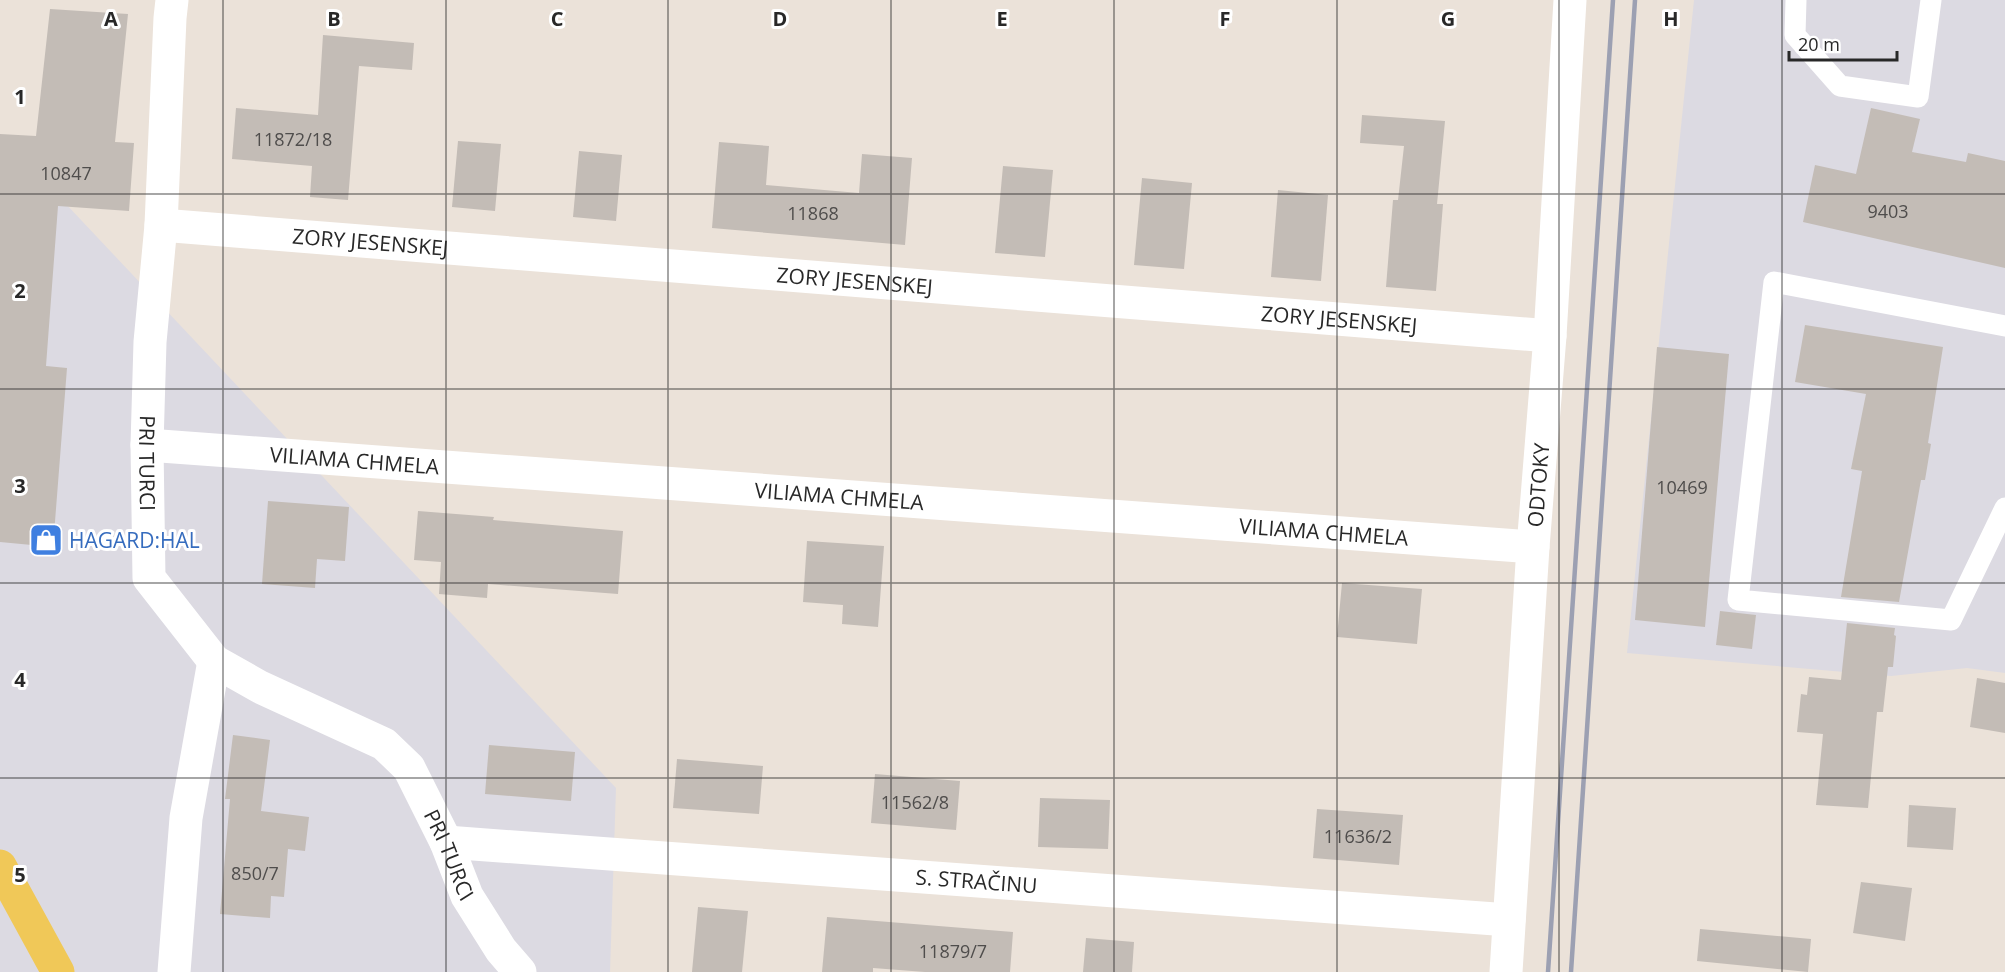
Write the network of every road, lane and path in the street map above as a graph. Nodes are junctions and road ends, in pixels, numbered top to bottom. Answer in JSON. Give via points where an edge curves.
{"nodes":[{"id":1,"x":172,"y":0,"type":"edge"},
{"id":2,"x":1570,"y":0,"type":"edge"},
{"id":3,"x":1796,"y":0,"type":"edge"},
{"id":4,"x":1931,"y":0,"type":"edge"},
{"id":5,"x":161,"y":225,"type":"junction"},
{"id":6,"x":2005,"y":326,"type":"edge"},
{"id":7,"x":1550,"y":336,"type":"junction"},
{"id":8,"x":147,"y":445,"type":"junction"},
{"id":9,"x":2005,"y":508,"type":"edge"},
{"id":10,"x":1533,"y":547,"type":"junction"},
{"id":11,"x":214,"y":662,"type":"junction"},
{"id":12,"x":446,"y":842,"type":"junction"},
{"id":13,"x":0,"y":866,"type":"edge"},
{"id":14,"x":1509,"y":920,"type":"junction"},
{"id":15,"x":58,"y":972,"type":"edge"},
{"id":16,"x":174,"y":972,"type":"edge"},
{"id":17,"x":520,"y":972,"type":"edge"},
{"id":18,"x":1506,"y":972,"type":"edge"}],
"edges":[{"from":1,"to":5,"type":"street","name":"PRI TURCI"},
{"from":2,"to":7,"type":"street","name":"ODTOKY"},
{"from":3,"to":4,"type":"lane","via":[[1795,34],[1840,86],[1918,97]]},
{"from":5,"to":7,"type":"street","name":"ZORY JESENSKEJ"},
{"from":5,"to":8,"type":"street","name":"PRI TURCI","via":[[150,342]]},
{"from":6,"to":9,"type":"lane","via":[[1774,282],[1738,600],[1951,620]]},
{"from":7,"to":10,"type":"street","name":"ODTOKY"},
{"from":8,"to":10,"type":"street","name":"VILIAMA CHMELA"},
{"from":8,"to":11,"type":"street","name":"PRI TURCI","via":[[149,578]]},
{"from":10,"to":14,"type":"street","name":"ODTOKY"},
{"from":11,"to":12,"type":"street","name":"PRI TURCI","via":[[384,744],[409,768]]},
{"from":11,"to":16,"type":"street","via":[[186,818]]},
{"from":12,"to":14,"type":"street","name":"S. STRAČINU"},
{"from":12,"to":17,"type":"street","name":"PRI TURCI","via":[[468,896],[501,950]]},
{"from":13,"to":15,"type":"main road"},
{"from":14,"to":18,"type":"street","name":"ODTOKY"}]}
